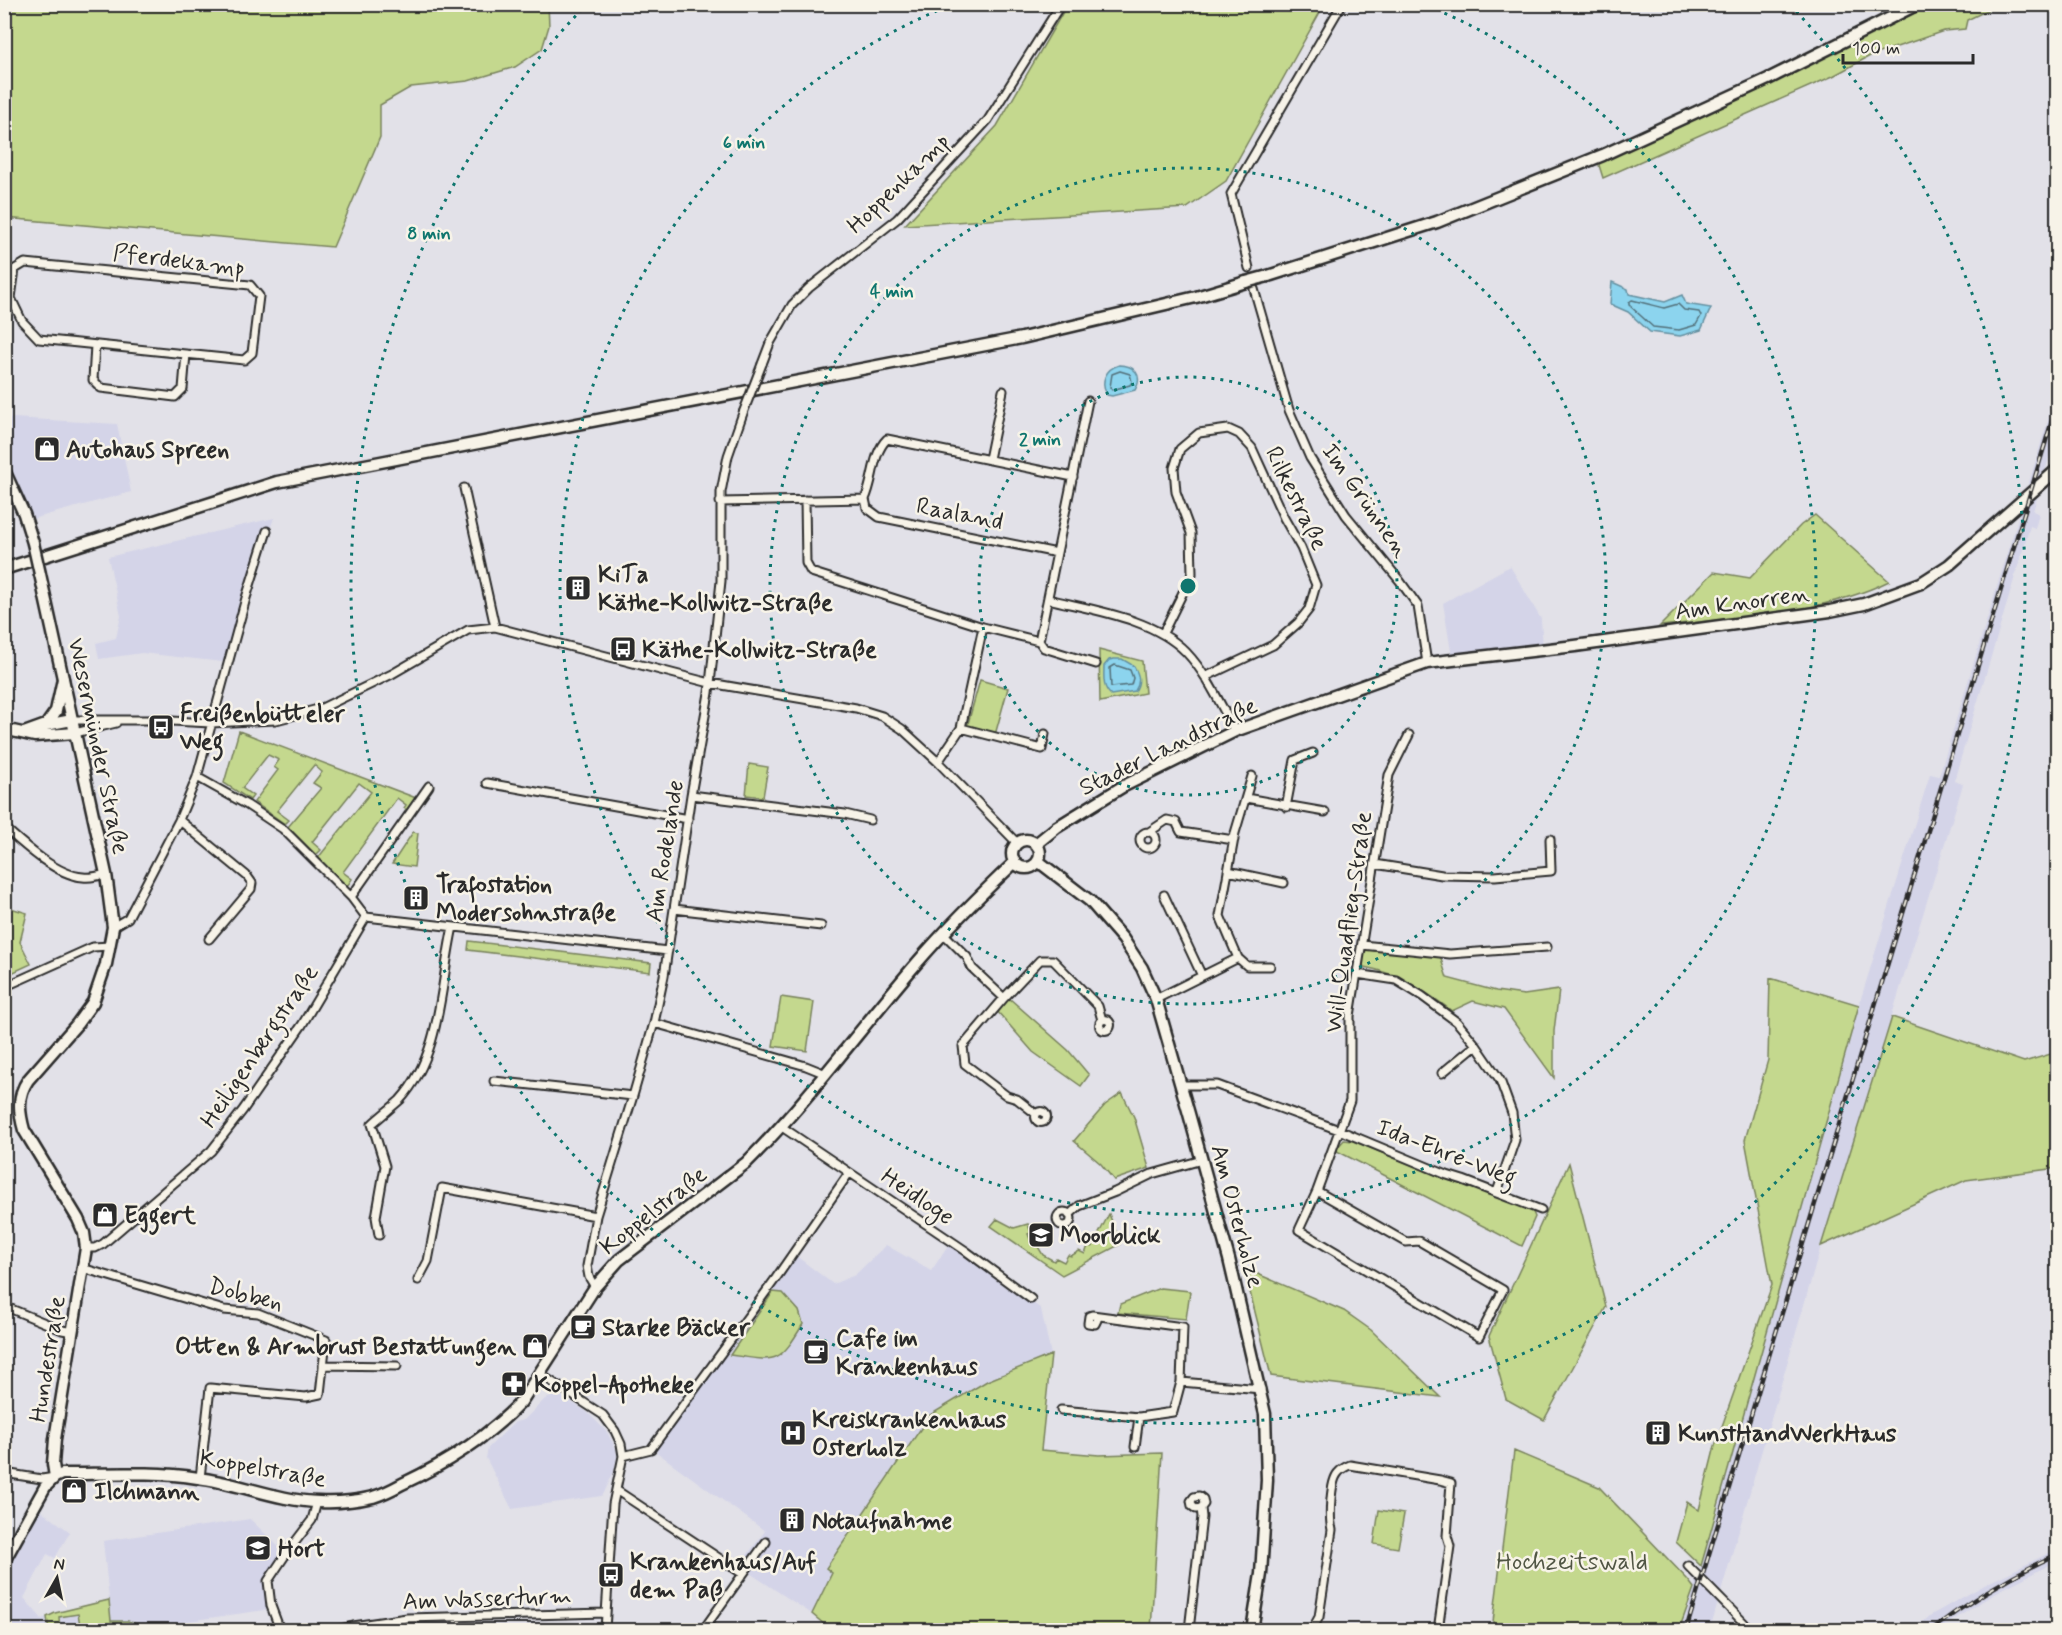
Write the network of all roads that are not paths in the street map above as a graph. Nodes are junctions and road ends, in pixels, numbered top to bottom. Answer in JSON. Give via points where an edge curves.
{"nodes":[{"id":1,"x":1061,"y":4,"type":"edge"},
{"id":2,"x":1342,"y":4,"type":"edge"},
{"id":3,"x":1918,"y":4,"type":"edge"},
{"id":4,"x":1249,"y":268,"type":"dead end"},
{"id":5,"x":1250,"y":286,"type":"junction"},
{"id":6,"x":8,"y":299,"type":"edge"},
{"id":7,"x":95,"y":345,"type":"junction"},
{"id":8,"x":186,"y":354,"type":"junction"},
{"id":9,"x":1003,"y":391,"type":"dead end"},
{"id":10,"x":1088,"y":401,"type":"dead end"},
{"id":11,"x":743,"y":413,"type":"joint"},
{"id":12,"x":989,"y":459,"type":"junction"},
{"id":13,"x":2058,"y":469,"type":"edge"},
{"id":14,"x":4,"y":470,"type":"edge"},
{"id":15,"x":1073,"y":477,"type":"junction"},
{"id":16,"x":464,"y":488,"type":"dead end"},
{"id":17,"x":865,"y":499,"type":"junction"},
{"id":18,"x":805,"y":500,"type":"junction"},
{"id":19,"x":720,"y":502,"type":"junction"},
{"id":20,"x":267,"y":531,"type":"dead end"},
{"id":21,"x":1057,"y":553,"type":"junction"},
{"id":22,"x":4,"y":569,"type":"edge"},
{"id":23,"x":1048,"y":599,"type":"junction"},
{"id":24,"x":495,"y":627,"type":"junction"},
{"id":25,"x":983,"y":627,"type":"junction"},
{"id":26,"x":1163,"y":633,"type":"junction"},
{"id":27,"x":1039,"y":641,"type":"junction"},
{"id":28,"x":1426,"y":663,"type":"junction"},
{"id":29,"x":1096,"y":664,"type":"dead end"},
{"id":30,"x":1205,"y":677,"type":"junction"},
{"id":31,"x":63,"y":679,"type":"junction"},
{"id":32,"x":710,"y":683,"type":"junction"},
{"id":33,"x":72,"y":720,"type":"junction"},
{"id":34,"x":123,"y":722,"type":"junction"},
{"id":35,"x":211,"y":723,"type":"junction"},
{"id":36,"x":46,"y":725,"type":"junction"},
{"id":37,"x":961,"y":728,"type":"junction"},
{"id":38,"x":4,"y":729,"type":"edge"},
{"id":39,"x":1235,"y":731,"type":"junction"},
{"id":40,"x":24,"y":733,"type":"junction"},
{"id":41,"x":75,"y":733,"type":"junction"},
{"id":42,"x":1045,"y":734,"type":"dead end"},
{"id":43,"x":1409,"y":735,"type":"dead end"},
{"id":44,"x":1313,"y":753,"type":"dead end"},
{"id":45,"x":938,"y":762,"type":"junction"},
{"id":46,"x":1252,"y":776,"type":"dead end"},
{"id":47,"x":197,"y":777,"type":"junction"},
{"id":48,"x":487,"y":783,"type":"dead end"},
{"id":49,"x":429,"y":786,"type":"dead end"},
{"id":50,"x":691,"y":795,"type":"junction"},
{"id":51,"x":1246,"y":798,"type":"junction"},
{"id":52,"x":1286,"y":807,"type":"junction"},
{"id":53,"x":1325,"y":812,"type":"dead end"},
{"id":54,"x":688,"y":819,"type":"junction"},
{"id":55,"x":179,"y":820,"type":"junction"},
{"id":56,"x":870,"y":820,"type":"dead end"},
{"id":57,"x":4,"y":827,"type":"edge"},
{"id":58,"x":1149,"y":832,"type":"dead end"},
{"id":59,"x":1550,"y":839,"type":"dead end"},
{"id":60,"x":1234,"y":840,"type":"junction"},
{"id":61,"x":1017,"y":843,"type":"junction"},
{"id":62,"x":1036,"y":844,"type":"junction"},
{"id":63,"x":1038,"y":861,"type":"junction"},
{"id":64,"x":1015,"y":862,"type":"junction"},
{"id":65,"x":1374,"y":864,"type":"junction"},
{"id":66,"x":1228,"y":871,"type":"junction"},
{"id":67,"x":106,"y":874,"type":"junction"},
{"id":68,"x":1284,"y":883,"type":"dead end"},
{"id":69,"x":1164,"y":895,"type":"dead end"},
{"id":70,"x":351,"y":897,"type":"junction"},
{"id":71,"x":674,"y":909,"type":"junction"},
{"id":72,"x":366,"y":917,"type":"junction"},
{"id":73,"x":820,"y":926,"type":"dead end"},
{"id":74,"x":113,"y":927,"type":"junction"},
{"id":75,"x":453,"y":927,"type":"junction"},
{"id":76,"x":943,"y":933,"type":"junction"},
{"id":77,"x":209,"y":939,"type":"dead end"},
{"id":78,"x":111,"y":945,"type":"junction"},
{"id":79,"x":1362,"y":945,"type":"junction"},
{"id":80,"x":1546,"y":947,"type":"dead end"},
{"id":81,"x":668,"y":951,"type":"junction"},
{"id":82,"x":1238,"y":958,"type":"junction"},
{"id":83,"x":1270,"y":966,"type":"dead end"},
{"id":84,"x":1357,"y":974,"type":"junction"},
{"id":85,"x":1202,"y":976,"type":"junction"},
{"id":86,"x":4,"y":987,"type":"edge"},
{"id":87,"x":1004,"y":998,"type":"junction"},
{"id":88,"x":1156,"y":999,"type":"junction"},
{"id":89,"x":1102,"y":1020,"type":"dead end"},
{"id":90,"x":654,"y":1023,"type":"junction"},
{"id":91,"x":1476,"y":1045,"type":"junction"},
{"id":92,"x":1442,"y":1073,"type":"dead end"},
{"id":93,"x":826,"y":1074,"type":"junction"},
{"id":94,"x":494,"y":1081,"type":"dead end"},
{"id":95,"x":1180,"y":1085,"type":"junction"},
{"id":96,"x":633,"y":1096,"type":"junction"},
{"id":97,"x":1036,"y":1114,"type":"dead end"},
{"id":98,"x":782,"y":1127,"type":"junction"},
{"id":99,"x":1339,"y":1130,"type":"junction"},
{"id":100,"x":1202,"y":1160,"type":"junction"},
{"id":101,"x":849,"y":1173,"type":"junction"},
{"id":102,"x":1317,"y":1191,"type":"junction"},
{"id":103,"x":1497,"y":1192,"type":"junction"},
{"id":104,"x":1541,"y":1210,"type":"dead end"},
{"id":105,"x":1070,"y":1215,"type":"dead end"},
{"id":106,"x":596,"y":1216,"type":"junction"},
{"id":107,"x":379,"y":1235,"type":"dead end"},
{"id":108,"x":86,"y":1248,"type":"junction"},
{"id":109,"x":82,"y":1268,"type":"junction"},
{"id":110,"x":418,"y":1280,"type":"dead end"},
{"id":111,"x":595,"y":1287,"type":"junction"},
{"id":112,"x":1031,"y":1299,"type":"dead end"},
{"id":113,"x":4,"y":1306,"type":"edge"},
{"id":114,"x":1096,"y":1316,"type":"dead end"},
{"id":115,"x":73,"y":1332,"type":"junction"},
{"id":116,"x":323,"y":1365,"type":"junction"},
{"id":117,"x":397,"y":1366,"type":"dead end"},
{"id":118,"x":540,"y":1374,"type":"junction"},
{"id":119,"x":1181,"y":1382,"type":"junction"},
{"id":120,"x":1261,"y":1389,"type":"junction"},
{"id":121,"x":1060,"y":1410,"type":"dead end"},
{"id":122,"x":1139,"y":1417,"type":"junction"},
{"id":123,"x":1135,"y":1447,"type":"dead end"},
{"id":124,"x":623,"y":1456,"type":"junction"},
{"id":125,"x":4,"y":1473,"type":"edge"},
{"id":126,"x":55,"y":1477,"type":"junction"},
{"id":127,"x":200,"y":1478,"type":"junction"},
{"id":128,"x":616,"y":1490,"type":"junction"},
{"id":129,"x":317,"y":1502,"type":"junction"},
{"id":130,"x":1201,"y":1508,"type":"dead end"},
{"id":131,"x":766,"y":1542,"type":"dead end"},
{"id":132,"x":4,"y":1561,"type":"edge"},
{"id":133,"x":1688,"y":1566,"type":"dead end"},
{"id":134,"x":743,"y":1574,"type":"junction"},
{"id":135,"x":606,"y":1613,"type":"junction"},
{"id":136,"x":457,"y":1617,"type":"junction"},
{"id":137,"x":280,"y":1630,"type":"edge"},
{"id":138,"x":335,"y":1630,"type":"edge"},
{"id":139,"x":458,"y":1630,"type":"edge"},
{"id":140,"x":605,"y":1630,"type":"edge"},
{"id":141,"x":703,"y":1630,"type":"edge"},
{"id":142,"x":1189,"y":1630,"type":"edge"},
{"id":143,"x":1252,"y":1630,"type":"edge"},
{"id":144,"x":1312,"y":1630,"type":"edge"},
{"id":145,"x":1438,"y":1630,"type":"edge"},
{"id":146,"x":1751,"y":1630,"type":"edge"}],
"edges":[{"from":1,"to":11,"type":"street","name":"Hoppenkamp","bridge":true,"via":[[988,120],[897,219],[792,305],[775,333]]},
{"from":2,"to":4,"type":"street","via":[[1231,194]]},
{"from":3,"to":5,"type":"street","bridge":true,"via":[[1603,155],[1437,222],[1268,276]]},
{"from":5,"to":22,"type":"street","via":[[1011,341],[277,482]]},
{"from":5,"to":28,"type":"street","name":"Im Grünnen","via":[[1288,410],[1310,459],[1346,515],[1418,606]]},
{"from":6,"to":7,"type":"street","name":"Pferdekamp","via":[[39,339]]},
{"from":6,"to":8,"type":"street","name":"Pferdekamp","via":[[15,269],[25,263],[250,285],[259,296],[252,353],[244,360]]},
{"from":7,"to":8,"type":"street","name":"Pferdekamp"},
{"from":7,"to":8,"type":"street","via":[[93,380],[101,388],[175,397],[183,389]]},
{"from":9,"to":12,"type":"street"},
{"from":10,"to":15,"type":"street"},
{"from":11,"to":19,"type":"street","name":"Am Rodelande","via":[[724,472]]},
{"from":12,"to":15,"type":"street"},
{"from":12,"to":17,"type":"street","via":[[887,439],[880,446]]},
{"from":13,"to":28,"type":"street","name":"Am Knorren","via":[[1949,565],[1921,583],[1864,604],[1575,646]]},
{"from":14,"to":31,"type":"street","name":"Wesermünder Straße","bridge":true,"via":[[33,543]]},
{"from":15,"to":21,"type":"street"},
{"from":16,"to":24,"type":"street"},
{"from":17,"to":18,"type":"street"},
{"from":17,"to":21,"type":"street","name":"Raaland","via":[[867,508],[879,517]]},
{"from":18,"to":19,"type":"street"},
{"from":18,"to":25,"type":"street","via":[[806,563],[811,572]]},
{"from":19,"to":32,"type":"street","name":"Am Rodelande","via":[[721,581]]},
{"from":20,"to":35,"type":"street"},
{"from":21,"to":23,"type":"street"},
{"from":23,"to":26,"type":"street","via":[[1110,614]]},
{"from":23,"to":27,"type":"street"},
{"from":24,"to":32,"type":"street"},
{"from":24,"to":35,"type":"street","via":[[468,630],[322,708],[276,720]]},
{"from":25,"to":27,"type":"street"},
{"from":25,"to":37,"type":"street"},
{"from":26,"to":30,"type":"street","via":[[1185,651]]},
{"from":26,"to":30,"type":"street","name":"Rilkestraße","via":[[1192,574],[1191,533],[1176,492],[1174,468],[1180,448],[1199,433],[1228,429],[1252,448],[1316,585],[1309,609],[1273,645]]},
{"from":27,"to":29,"type":"street","via":[[1044,648]]},
{"from":28,"to":39,"type":"street","name":"Stader Landstraße"},
{"from":30,"to":39,"type":"street"},
{"from":31,"to":33,"type":"street","name":"Wesermünder Straße"},
{"from":31,"to":36,"type":"street","via":[[56,711]]},
{"from":32,"to":45,"type":"street","via":[[882,716]]},
{"from":32,"to":50,"type":"street","name":"Am Rodelande"},
{"from":33,"to":34,"type":"street"},
{"from":33,"to":36,"type":"street"},
{"from":33,"to":41,"type":"street","name":"Wesermünder Straße"},
{"from":34,"to":35,"type":"street"},
{"from":34,"to":41,"type":"street"},
{"from":35,"to":47,"type":"street"},
{"from":36,"to":40,"type":"street"},
{"from":37,"to":42,"type":"street","via":[[1042,749]]},
{"from":37,"to":45,"type":"street"},
{"from":38,"to":40,"type":"street"},
{"from":39,"to":62,"type":"street","name":"Stader Landstraße","via":[[1122,787]]},
{"from":40,"to":41,"type":"street"},
{"from":41,"to":67,"type":"street","name":"Wesermünder Straße"},
{"from":43,"to":65,"type":"street","name":"Will-Quadflieg-Straße","via":[[1389,775]]},
{"from":44,"to":52,"type":"street","via":[[1294,760]]},
{"from":45,"to":61,"type":"street"},
{"from":46,"to":51,"type":"street"},
{"from":47,"to":55,"type":"street"},
{"from":47,"to":70,"type":"street","via":[[283,830]]},
{"from":48,"to":54,"type":"street"},
{"from":49,"to":70,"type":"street"},
{"from":50,"to":54,"type":"street","name":"Am Rodelande"},
{"from":50,"to":56,"type":"street"},
{"from":51,"to":52,"type":"street"},
{"from":51,"to":60,"type":"street"},
{"from":52,"to":53,"type":"street"},
{"from":54,"to":71,"type":"street","name":"Am Rodelande"},
{"from":55,"to":74,"type":"street","via":[[128,918]]},
{"from":55,"to":77,"type":"street","via":[[252,883]]},
{"from":57,"to":67,"type":"street","via":[[55,867],[86,878]]},
{"from":58,"to":60,"type":"street","via":[[1167,820],[1176,822],[1181,832]]},
{"from":59,"to":65,"type":"street","via":[[1551,871],[1442,875]]},
{"from":60,"to":66,"type":"street"},
{"from":61,"to":62,"type":"street","via":[[1027,840]]},
{"from":61,"to":64,"type":"street","via":[[1012,852]]},
{"from":62,"to":63,"type":"street","via":[[1040,852]]},
{"from":63,"to":64,"type":"street","via":[[1027,867]]},
{"from":63,"to":88,"type":"street","name":"Am Osterholze","via":[[1076,889],[1108,920],[1142,968]]},
{"from":64,"to":76,"type":"street"},
{"from":65,"to":79,"type":"street","name":"Will-Quadflieg-Straße"},
{"from":66,"to":68,"type":"street"},
{"from":66,"to":82,"type":"street","via":[[1220,916]]},
{"from":67,"to":74,"type":"street","name":"Wesermünder Straße"},
{"from":69,"to":85,"type":"street"},
{"from":70,"to":72,"type":"street"},
{"from":71,"to":73,"type":"street"},
{"from":71,"to":81,"type":"street","name":"Am Rodelande"},
{"from":72,"to":75,"type":"street"},
{"from":72,"to":108,"type":"street","name":"Heiligenbergstraße","via":[[302,1024],[211,1151],[103,1244]]},
{"from":74,"to":78,"type":"street","name":"Wesermünder Straße"},
{"from":75,"to":81,"type":"street"},
{"from":75,"to":107,"type":"street","via":[[434,1032],[424,1063],[401,1099],[372,1124],[385,1166],[376,1217]]},
{"from":76,"to":87,"type":"street"},
{"from":76,"to":93,"type":"street"},
{"from":78,"to":86,"type":"street","via":[[93,947]]},
{"from":78,"to":108,"type":"street","name":"Wesermünder Straße","via":[[93,1002],[28,1080],[20,1097],[24,1130],[78,1219]]},
{"from":79,"to":80,"type":"street","via":[[1450,954]]},
{"from":79,"to":84,"type":"street","name":"Will-Quadflieg-Straße"},
{"from":81,"to":90,"type":"street","name":"Am Rodelande"},
{"from":82,"to":83,"type":"street","via":[[1247,966]]},
{"from":82,"to":85,"type":"street"},
{"from":84,"to":91,"type":"street","via":[[1396,980],[1457,1022]]},
{"from":84,"to":99,"type":"street","name":"Will-Quadflieg-Straße","via":[[1350,1016],[1350,1101]]},
{"from":85,"to":88,"type":"street"},
{"from":87,"to":89,"type":"street","via":[[1040,960],[1053,960],[1098,1006]]},
{"from":87,"to":97,"type":"street","via":[[963,1046],[965,1064]]},
{"from":88,"to":95,"type":"street","name":"Am Osterholze"},
{"from":90,"to":93,"type":"street"},
{"from":90,"to":96,"type":"street","name":"Am Rodelande"},
{"from":91,"to":92,"type":"street"},
{"from":91,"to":103,"type":"street","via":[[1500,1080],[1513,1122],[1515,1140]]},
{"from":93,"to":98,"type":"street"},
{"from":94,"to":96,"type":"street"},
{"from":95,"to":99,"type":"street","via":[[1217,1085]]},
{"from":95,"to":100,"type":"street","name":"Am Osterholze"},
{"from":96,"to":106,"type":"street","name":"Am Rodelande"},
{"from":98,"to":101,"type":"street","name":"Heidloge"},
{"from":98,"to":111,"type":"street","name":"Koppelstraße","via":[[746,1163],[619,1260]]},
{"from":99,"to":102,"type":"street","name":"Will-Quadflieg-Straße"},
{"from":99,"to":103,"type":"street","name":"Ida-Ehre-Weg"},
{"from":100,"to":105,"type":"street","via":[[1152,1174],[1079,1206]]},
{"from":100,"to":120,"type":"street","name":"Am Osterholze"},
{"from":101,"to":112,"type":"street","name":"Heidloge"},
{"from":101,"to":124,"type":"street","via":[[651,1449]]},
{"from":102,"to":102,"type":"street","name":"Will-Quadflieg-Straße","via":[[1406,1242],[1419,1241],[1503,1290],[1479,1336],[1299,1230]]},
{"from":103,"to":104,"type":"street","name":"Ida-Ehre-Weg"},
{"from":106,"to":110,"type":"street","via":[[442,1188],[428,1262]]},
{"from":106,"to":111,"type":"street","name":"Am Rodelande","via":[[587,1266]]},
{"from":108,"to":109,"type":"street","name":"Hundestraße"},
{"from":109,"to":115,"type":"street","name":"Hundestraße"},
{"from":109,"to":116,"type":"street","name":"Dobben","via":[[224,1310],[258,1313],[326,1340]]},
{"from":111,"to":118,"type":"street","name":"Koppelstraße"},
{"from":113,"to":115,"type":"street"},
{"from":114,"to":119,"type":"street","via":[[1183,1327]]},
{"from":115,"to":126,"type":"street","name":"Hundestraße","via":[[55,1439]]},
{"from":116,"to":117,"type":"street"},
{"from":116,"to":127,"type":"street","name":"Dobben","via":[[320,1394],[306,1397],[210,1388]]},
{"from":118,"to":124,"type":"street","via":[[603,1415],[615,1431]]},
{"from":118,"to":129,"type":"street","name":"Koppelstraße","via":[[507,1418],[417,1477],[374,1496]]},
{"from":119,"to":120,"type":"street"},
{"from":119,"to":122,"type":"street","via":[[1173,1412]]},
{"from":120,"to":143,"type":"street","name":"Am Osterholze","via":[[1267,1430],[1267,1480],[1261,1574]]},
{"from":121,"to":122,"type":"street"},
{"from":122,"to":123,"type":"street"},
{"from":124,"to":128,"type":"street"},
{"from":125,"to":126,"type":"street","via":[[42,1479]]},
{"from":126,"to":127,"type":"street","name":"Koppelstraße","via":[[164,1474]]},
{"from":126,"to":132,"type":"street","via":[[45,1487]]},
{"from":127,"to":129,"type":"street","name":"Koppelstraße"},
{"from":128,"to":134,"type":"street"},
{"from":128,"to":135,"type":"street"},
{"from":129,"to":137,"type":"street","via":[[312,1520],[268,1581],[271,1606]]},
{"from":130,"to":142,"type":"street"},
{"from":131,"to":134,"type":"street"},
{"from":133,"to":146,"type":"street"},
{"from":134,"to":141,"type":"street"},
{"from":135,"to":136,"type":"street","name":"Am Wasserturm"},
{"from":135,"to":140,"type":"street"},
{"from":136,"to":138,"type":"street","name":"Am Wasserturm","via":[[407,1618]]},
{"from":136,"to":139,"type":"street"},
{"from":144,"to":145,"type":"street","via":[[1319,1617],[1336,1475],[1350,1465],[1451,1483],[1447,1536],[1450,1546]]}]}
